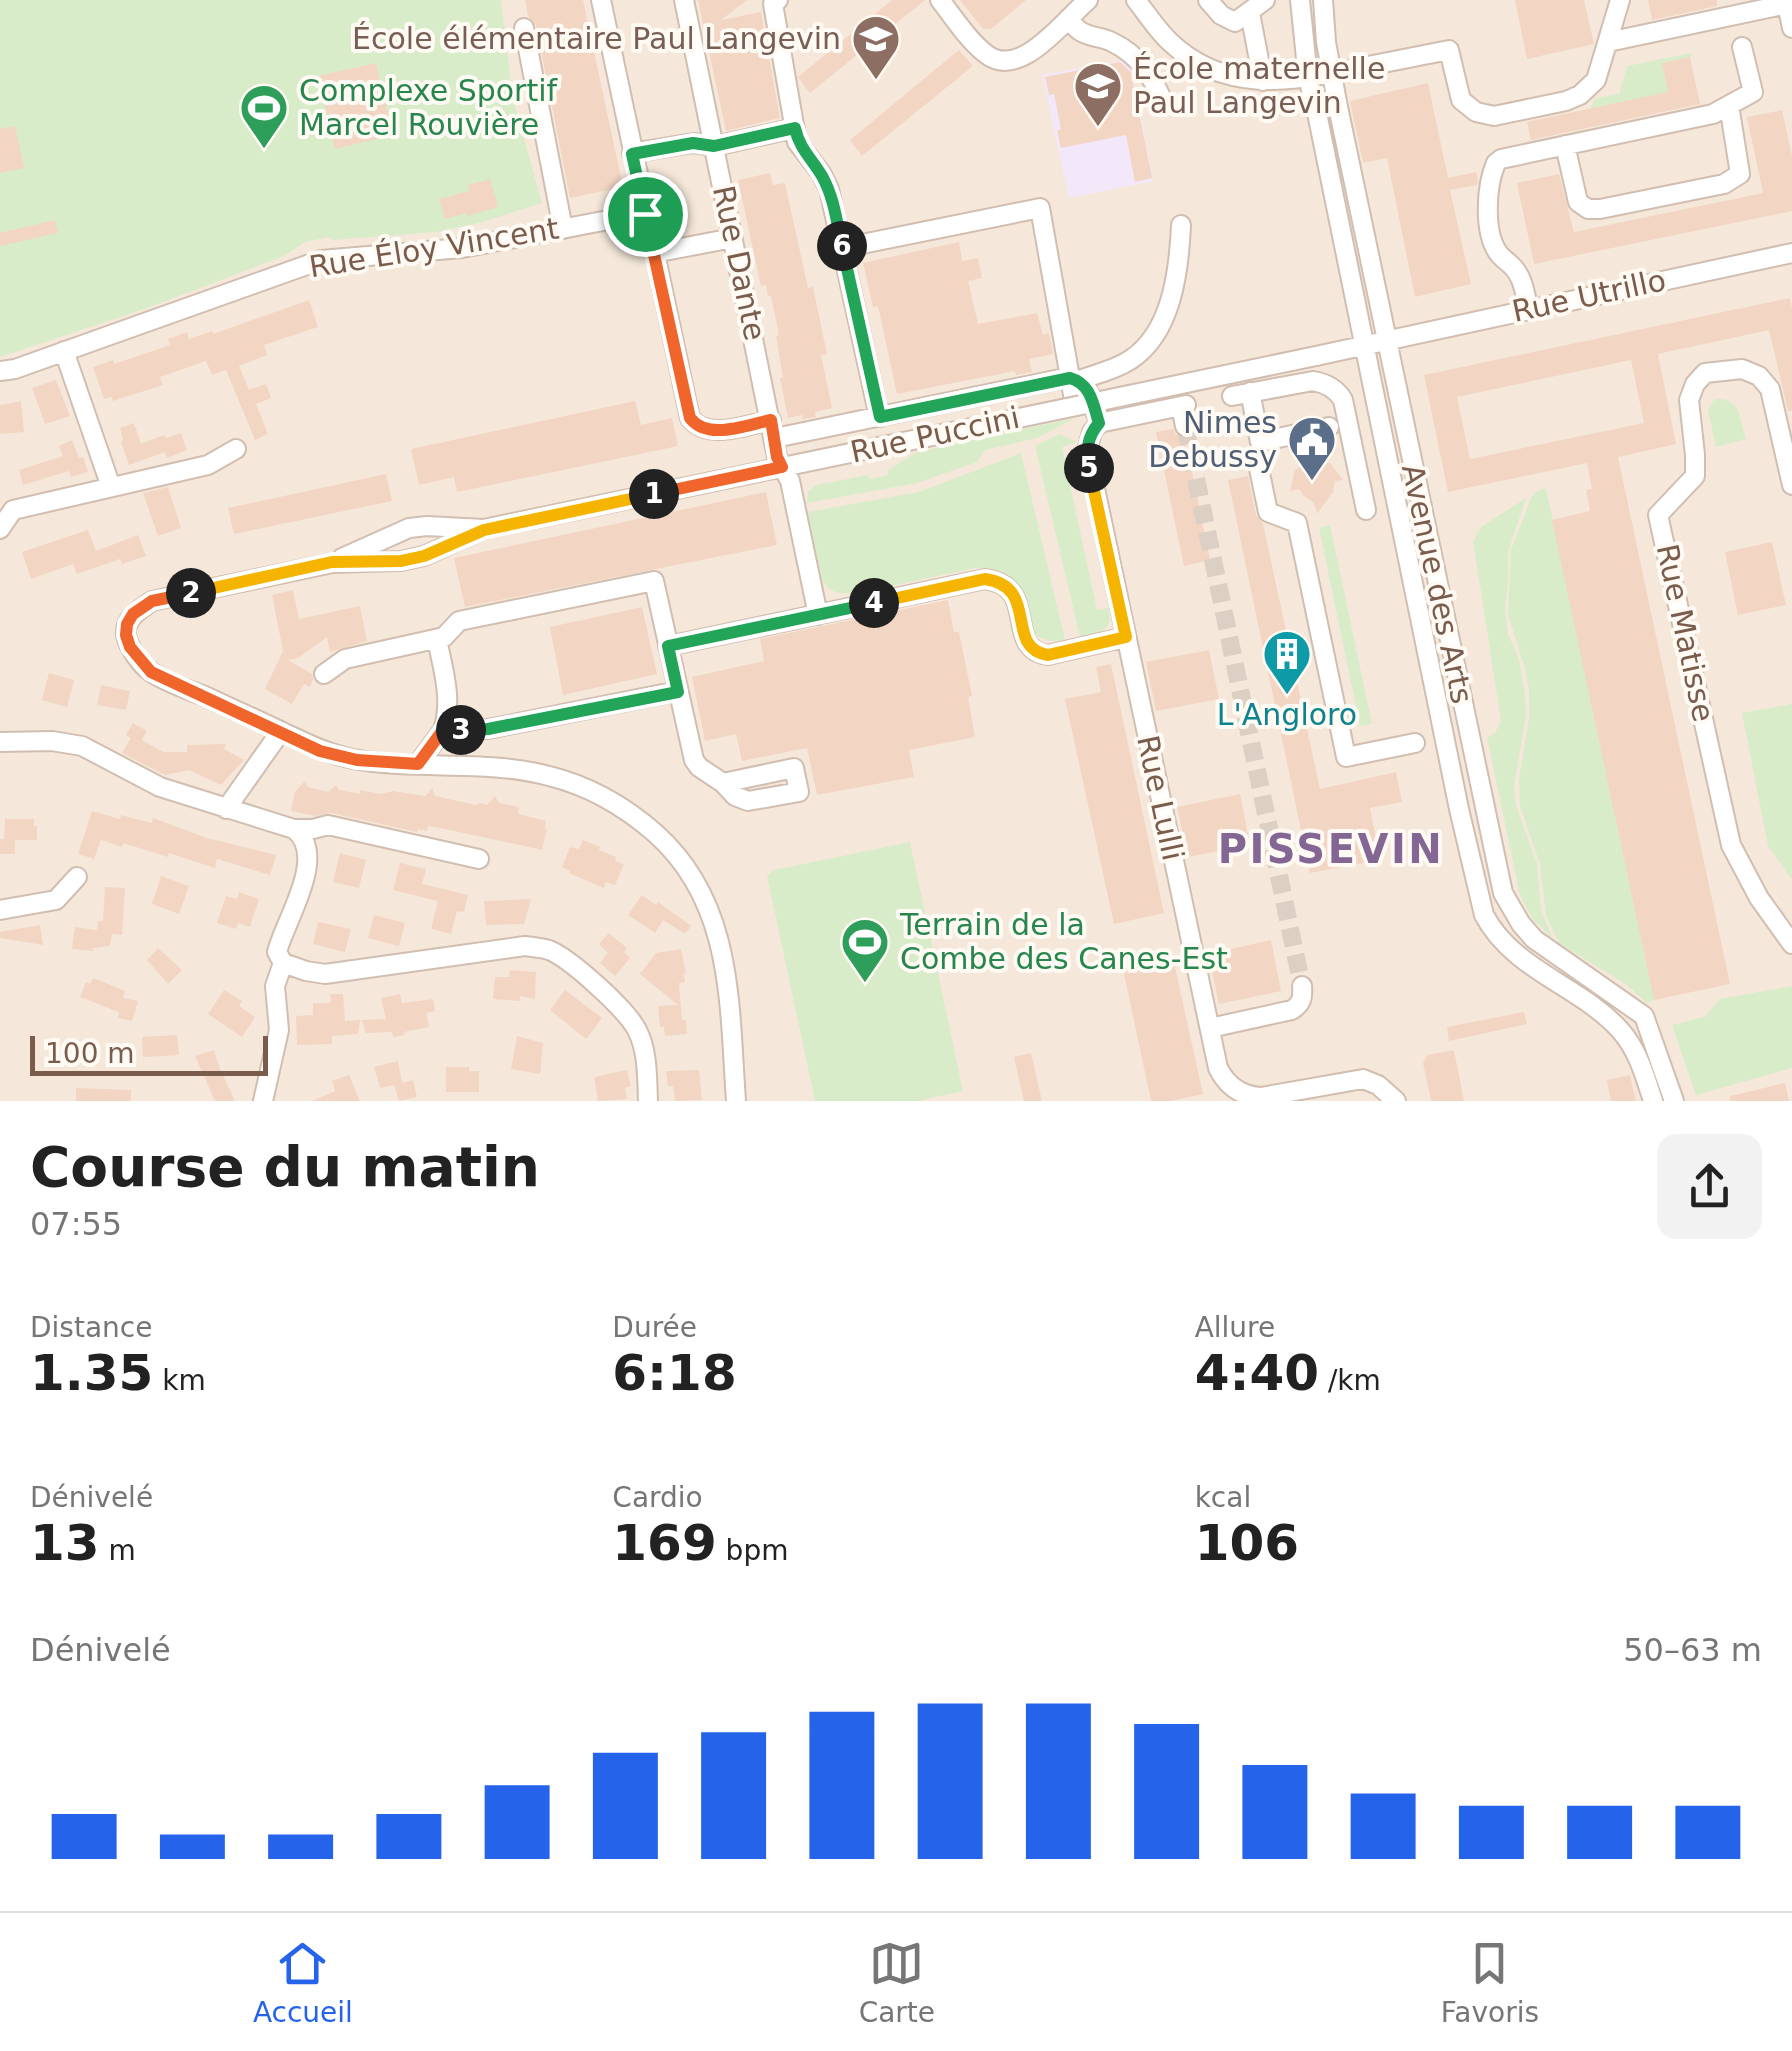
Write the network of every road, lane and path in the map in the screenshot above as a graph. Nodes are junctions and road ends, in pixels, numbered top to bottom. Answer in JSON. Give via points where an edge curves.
{"nodes":[{"id":1,"x":601,"y":0,"type":"edge"},
{"id":2,"x":684,"y":0,"type":"edge"},
{"id":3,"x":778,"y":0,"type":"edge"},
{"id":4,"x":940,"y":0,"type":"edge"},
{"id":5,"x":1136,"y":0,"type":"edge"},
{"id":6,"x":1208,"y":0,"type":"edge"},
{"id":7,"x":1264,"y":0,"type":"edge"},
{"id":8,"x":1300,"y":0,"type":"edge"},
{"id":9,"x":1323,"y":0,"type":"edge"},
{"id":10,"x":1620,"y":0,"type":"edge"},
{"id":11,"x":1086,"y":1,"type":"edge"},
{"id":12,"x":1790,"y":4,"type":"edge"},
{"id":13,"x":1250,"y":13,"type":"junction"},
{"id":14,"x":1068,"y":18,"type":"junction"},
{"id":15,"x":524,"y":28,"type":"dead end"},
{"id":16,"x":1792,"y":28,"type":"edge"},
{"id":17,"x":1608,"y":42,"type":"junction"},
{"id":18,"x":1742,"y":47,"type":"dead end"},
{"id":19,"x":1332,"y":74,"type":"junction"},
{"id":20,"x":1308,"y":78,"type":"junction"},
{"id":21,"x":1263,"y":81,"type":"junction"},
{"id":22,"x":1164,"y":104,"type":"dead end"},
{"id":23,"x":1728,"y":105,"type":"junction"},
{"id":24,"x":795,"y":128,"type":"junction"},
{"id":25,"x":1565,"y":145,"type":"junction"},
{"id":26,"x":714,"y":146,"type":"junction"},
{"id":27,"x":632,"y":154,"type":"junction"},
{"id":28,"x":645,"y":214,"type":"junction"},
{"id":29,"x":1181,"y":225,"type":"dead end"},
{"id":30,"x":563,"y":229,"type":"junction"},
{"id":31,"x":733,"y":238,"type":"junction"},
{"id":32,"x":842,"y":248,"type":"junction"},
{"id":33,"x":654,"y":253,"type":"junction"},
{"id":34,"x":1792,"y":253,"type":"edge"},
{"id":35,"x":1528,"y":308,"type":"junction"},
{"id":36,"x":1387,"y":341,"type":"junction"},
{"id":37,"x":1363,"y":346,"type":"junction"},
{"id":38,"x":64,"y":351,"type":"junction"},
{"id":39,"x":0,"y":372,"type":"edge"},
{"id":40,"x":1075,"y":379,"type":"junction"},
{"id":41,"x":1075,"y":406,"type":"junction"},
{"id":42,"x":880,"y":417,"type":"junction"},
{"id":43,"x":1099,"y":423,"type":"junction"},
{"id":44,"x":1185,"y":426,"type":"dead end"},
{"id":45,"x":1330,"y":427,"type":"dead end"},
{"id":46,"x":773,"y":429,"type":"junction"},
{"id":47,"x":236,"y":449,"type":"dead end"},
{"id":48,"x":1257,"y":459,"type":"dead end"},
{"id":49,"x":782,"y":467,"type":"junction"},
{"id":50,"x":1792,"y":485,"type":"edge"},
{"id":51,"x":111,"y":487,"type":"junction"},
{"id":52,"x":1366,"y":510,"type":"dead end"},
{"id":53,"x":0,"y":529,"type":"edge"},
{"id":54,"x":484,"y":530,"type":"junction"},
{"id":55,"x":332,"y":562,"type":"junction"},
{"id":56,"x":818,"y":615,"type":"junction"},
{"id":57,"x":1126,"y":637,"type":"junction"},
{"id":58,"x":437,"y":639,"type":"junction"},
{"id":59,"x":668,"y":646,"type":"junction"},
{"id":60,"x":324,"y":674,"type":"dead end"},
{"id":61,"x":678,"y":692,"type":"junction"},
{"id":62,"x":443,"y":730,"type":"junction"},
{"id":63,"x":280,"y":731,"type":"junction"},
{"id":64,"x":0,"y":742,"type":"edge"},
{"id":65,"x":1415,"y":742,"type":"dead end"},
{"id":66,"x":418,"y":764,"type":"junction"},
{"id":67,"x":723,"y":784,"type":"dead end"},
{"id":68,"x":226,"y":809,"type":"junction"},
{"id":69,"x":294,"y":829,"type":"junction"},
{"id":70,"x":479,"y":859,"type":"dead end"},
{"id":71,"x":77,"y":877,"type":"dead end"},
{"id":72,"x":0,"y":910,"type":"edge"},
{"id":73,"x":1792,"y":944,"type":"edge"},
{"id":74,"x":283,"y":963,"type":"junction"},
{"id":75,"x":1302,"y":992,"type":"dead end"},
{"id":76,"x":1210,"y":1028,"type":"junction"},
{"id":77,"x":263,"y":1101,"type":"edge"},
{"id":78,"x":648,"y":1101,"type":"edge"},
{"id":79,"x":736,"y":1101,"type":"edge"},
{"id":80,"x":1396,"y":1101,"type":"edge"},
{"id":81,"x":1652,"y":1101,"type":"edge"},
{"id":82,"x":1674,"y":1101,"type":"edge"}],
"edges":[{"from":1,"to":27,"type":"street"},
{"from":2,"to":26,"type":"street","name":"Rue Dante"},
{"from":3,"to":24,"type":"street","via":[[773,4]]},
{"from":4,"to":14,"type":"street","via":[[978,48],[1001,62],[1032,51]]},
{"from":5,"to":21,"type":"street","via":[[1192,58]]},
{"from":6,"to":13,"type":"street","via":[[1235,22]]},
{"from":7,"to":13,"type":"street"},
{"from":8,"to":20,"type":"street"},
{"from":9,"to":19,"type":"street","name":"Avenue des Arts"},
{"from":10,"to":17,"type":"street"},
{"from":11,"to":14,"type":"street"},
{"from":12,"to":16,"type":"street"},
{"from":12,"to":17,"type":"street"},
{"from":13,"to":21,"type":"street"},
{"from":14,"to":22,"type":"street","via":[[1080,31],[1134,56]]},
{"from":15,"to":30,"type":"street"},
{"from":17,"to":19,"type":"street","via":[[1596,80],[1580,96],[1494,116],[1461,100],[1449,50]]},
{"from":18,"to":23,"type":"street","via":[[1752,92]]},
{"from":19,"to":20,"type":"street"},
{"from":19,"to":36,"type":"street","name":"Avenue des Arts"},
{"from":20,"to":21,"type":"street"},
{"from":20,"to":37,"type":"street"},
{"from":23,"to":25,"type":"street","via":[[1713,114]]},
{"from":23,"to":25,"type":"street","via":[[1740,174],[1724,184],[1588,210],[1578,202]]},
{"from":24,"to":26,"type":"street"},
{"from":24,"to":32,"type":"street","via":[[828,189]]},
{"from":25,"to":35,"type":"street","via":[[1501,158],[1493,168],[1486,202],[1492,242],[1524,285]]},
{"from":26,"to":27,"type":"street","via":[[693,143]]},
{"from":26,"to":31,"type":"street","name":"Rue Dante"},
{"from":27,"to":28,"type":"street"},
{"from":28,"to":30,"type":"street","name":"Rue Éloy Vincent"},
{"from":28,"to":33,"type":"street"},
{"from":29,"to":40,"type":"street","via":[[1176,275],[1150,342],[1126,363]]},
{"from":30,"to":38,"type":"street","name":"Rue Éloy Vincent","via":[[462,248],[321,260]]},
{"from":31,"to":33,"type":"street"},
{"from":31,"to":46,"type":"street","name":"Rue Dante"},
{"from":32,"to":40,"type":"street","via":[[1040,208]]},
{"from":32,"to":42,"type":"street"},
{"from":33,"to":46,"type":"street","via":[[690,418],[710,431]]},
{"from":34,"to":35,"type":"street","name":"Rue Utrillo"},
{"from":35,"to":36,"type":"street","name":"Rue Utrillo"},
{"from":36,"to":37,"type":"street","name":"Rue Puccini"},
{"from":36,"to":82,"type":"street","name":"Avenue des Arts","via":[[1503,892],[1534,939],[1644,1016]]},
{"from":37,"to":41,"type":"street","name":"Rue Puccini","bridge":true},
{"from":37,"to":81,"type":"street","via":[[1484,915],[1514,954],[1622,1031]]},
{"from":38,"to":39,"type":"street","name":"Rue Éloy Vincent"},
{"from":38,"to":51,"type":"street"},
{"from":40,"to":41,"type":"street"},
{"from":40,"to":42,"type":"street"},
{"from":40,"to":43,"type":"street","via":[[1089,391]]},
{"from":41,"to":49,"type":"street","name":"Rue Puccini","bridge":true},
{"from":42,"to":46,"type":"street"},
{"from":43,"to":44,"type":"street","via":[[1184,406]]},
{"from":43,"to":57,"type":"street","name":"Rue Lulli","via":[[1087,458]]},
{"from":45,"to":52,"type":"street","via":[[1260,442],[1241,394],[1313,380],[1339,394]]},
{"from":46,"to":49,"type":"street","name":"Rue Dante"},
{"from":47,"to":51,"type":"street","via":[[208,465]]},
{"from":48,"to":65,"type":"street","via":[[1268,512],[1297,523],[1346,756]]},
{"from":49,"to":54,"type":"street","name":"Rue Puccini"},
{"from":49,"to":56,"type":"street","name":"Rue Dante"},
{"from":50,"to":73,"type":"street","name":"Rue Matisse","via":[[1770,389],[1742,369],[1706,373],[1689,400],[1695,476],[1658,515],[1731,845]]},
{"from":51,"to":53,"type":"street","via":[[13,510]]},
{"from":54,"to":55,"type":"street","name":"Rue Puccini","via":[[401,561]]},
{"from":54,"to":55,"type":"street","name":"Rue Puccini","via":[[408,528]]},
{"from":55,"to":63,"type":"street","name":"Rue Puccini","via":[[152,601],[127,624],[130,647],[151,672]]},
{"from":56,"to":57,"type":"street","via":[[985,579],[1015,594],[1025,638],[1039,654]]},
{"from":56,"to":59,"type":"street"},
{"from":57,"to":76,"type":"street","name":"Rue Lulli"},
{"from":58,"to":59,"type":"street","via":[[459,621],[654,582]]},
{"from":58,"to":60,"type":"street","via":[[345,659]]},
{"from":58,"to":62,"type":"street","via":[[448,698]]},
{"from":59,"to":61,"type":"street"},
{"from":61,"to":62,"type":"street","via":[[488,729]]},
{"from":61,"to":67,"type":"street","via":[[694,760]]},
{"from":62,"to":66,"type":"street"},
{"from":63,"to":66,"type":"street","via":[[357,760]]},
{"from":63,"to":68,"type":"street"},
{"from":64,"to":68,"type":"street","via":[[82,746],[160,787]]},
{"from":66,"to":79,"type":"street","via":[[514,768],[574,783],[612,800],[657,834],[696,886],[721,943]]},
{"from":68,"to":69,"type":"street"},
{"from":69,"to":70,"type":"street","via":[[328,825]]},
{"from":69,"to":74,"type":"street","via":[[304,836],[306,866],[276,952]]},
{"from":71,"to":72,"type":"street","via":[[56,900]]},
{"from":74,"to":77,"type":"street","via":[[274,986],[279,1030]]},
{"from":74,"to":78,"type":"street","via":[[344,973],[525,946],[551,951],[599,986],[638,1031]]},
{"from":75,"to":76,"type":"street","via":[[1292,1010]]},
{"from":76,"to":80,"type":"street","name":"Rue Lulli","via":[[1223,1077],[1249,1096],[1363,1079]]}]}
